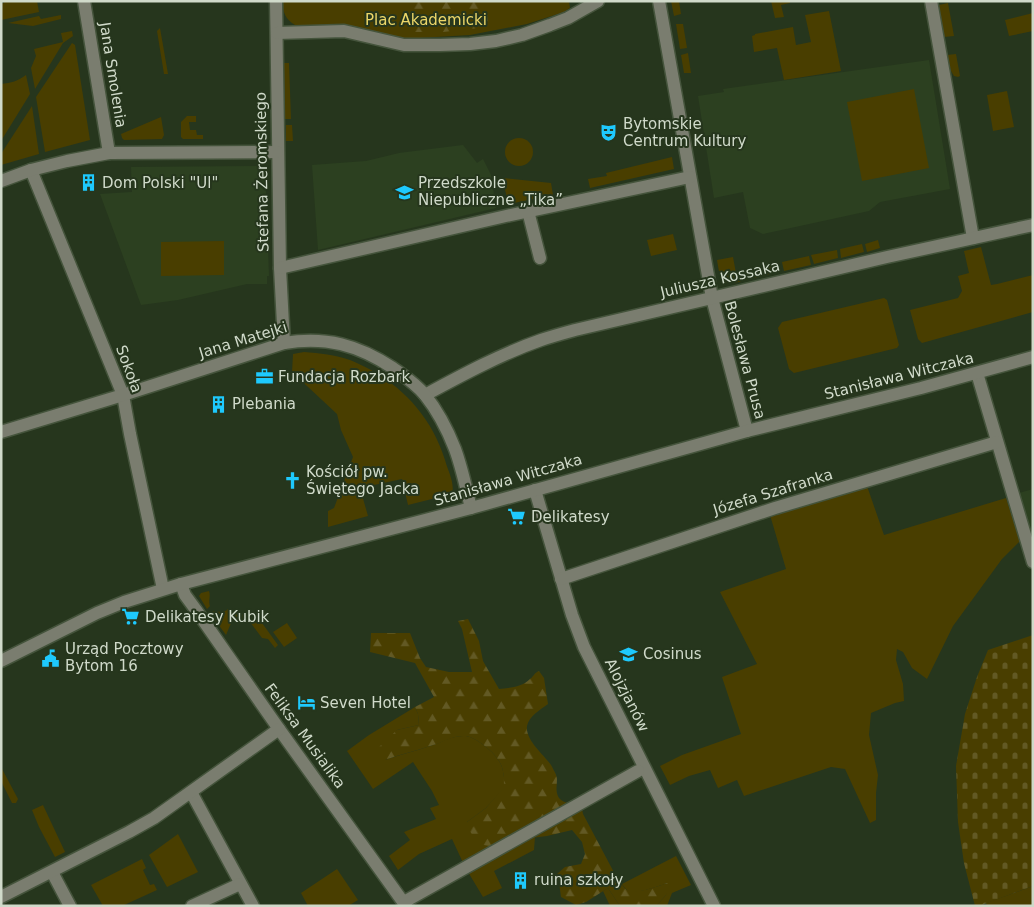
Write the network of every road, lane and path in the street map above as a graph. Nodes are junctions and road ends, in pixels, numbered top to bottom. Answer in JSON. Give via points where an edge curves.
{"nodes":[{"id":1,"x":84,"y":1,"type":"edge"},
{"id":2,"x":276,"y":1,"type":"edge"},
{"id":3,"x":598,"y":1,"type":"edge"},
{"id":4,"x":659,"y":1,"type":"edge"},
{"id":5,"x":931,"y":1,"type":"edge"},
{"id":6,"x":277,"y":33,"type":"junction"},
{"id":7,"x":277,"y":152,"type":"junction"},
{"id":8,"x":109,"y":153,"type":"junction"},
{"id":9,"x":31,"y":170,"type":"junction"},
{"id":10,"x":690,"y":177,"type":"junction"},
{"id":11,"x":1,"y":181,"type":"edge"},
{"id":12,"x":528,"y":211,"type":"junction"},
{"id":13,"x":1033,"y":224,"type":"edge"},
{"id":14,"x":974,"y":238,"type":"junction"},
{"id":15,"x":540,"y":258,"type":"dead end"},
{"id":16,"x":280,"y":268,"type":"junction"},
{"id":17,"x":712,"y":298,"type":"junction"},
{"id":18,"x":284,"y":343,"type":"junction"},
{"id":19,"x":1033,"y":357,"type":"edge"},
{"id":20,"x":977,"y":373,"type":"junction"},
{"id":21,"x":123,"y":395,"type":"junction"},
{"id":22,"x":425,"y":395,"type":"junction"},
{"id":23,"x":747,"y":431,"type":"junction"},
{"id":24,"x":1,"y":432,"type":"edge"},
{"id":25,"x":997,"y":442,"type":"junction"},
{"id":26,"x":535,"y":490,"type":"junction"},
{"id":27,"x":471,"y":508,"type":"junction"},
{"id":28,"x":1033,"y":562,"type":"edge"},
{"id":29,"x":561,"y":579,"type":"junction"},
{"id":30,"x":181,"y":584,"type":"junction"},
{"id":31,"x":163,"y":589,"type":"junction"},
{"id":32,"x":1,"y":662,"type":"edge"},
{"id":33,"x":279,"y":729,"type":"junction"},
{"id":34,"x":638,"y":771,"type":"dead end"},
{"id":35,"x":191,"y":792,"type":"junction"},
{"id":36,"x":52,"y":872,"type":"junction"},
{"id":37,"x":240,"y":884,"type":"junction"},
{"id":38,"x":1,"y":897,"type":"edge"},
{"id":39,"x":405,"y":904,"type":"edge"},
{"id":40,"x":70,"y":906,"type":"edge"},
{"id":41,"x":192,"y":906,"type":"edge"},
{"id":42,"x":252,"y":906,"type":"edge"},
{"id":43,"x":714,"y":906,"type":"edge"}],
"edges":[{"from":1,"to":8,"type":"street","name":"Jana Smolenia"},
{"from":2,"to":6,"type":"street","name":"Stefana Żeromskiego"},
{"from":3,"to":6,"type":"street","via":[[568,18],[541,28],[496,41],[470,44],[404,45],[344,32]]},
{"from":4,"to":10,"type":"street","name":"Bolesława Prusa"},
{"from":5,"to":14,"type":"street"},
{"from":6,"to":7,"type":"street","name":"Stefana Żeromskiego"},
{"from":7,"to":8,"type":"street"},
{"from":7,"to":16,"type":"street","name":"Stefana Żeromskiego"},
{"from":8,"to":9,"type":"street"},
{"from":9,"to":11,"type":"street"},
{"from":9,"to":21,"type":"street","name":"Sokoła"},
{"from":10,"to":12,"type":"street"},
{"from":10,"to":17,"type":"street","name":"Bolesława Prusa"},
{"from":12,"to":15,"type":"street"},
{"from":12,"to":16,"type":"street"},
{"from":13,"to":14,"type":"street","name":"Juliusza Kossaka"},
{"from":14,"to":17,"type":"street","name":"Juliusza Kossaka"},
{"from":16,"to":18,"type":"street","name":"Stefana Żeromskiego"},
{"from":17,"to":22,"type":"street","name":"Juliusza Kossaka","via":[[541,340]]},
{"from":17,"to":23,"type":"street","name":"Bolesława Prusa"},
{"from":18,"to":21,"type":"street","name":"Jana Matejki"},
{"from":18,"to":22,"type":"street","name":"Jana Matejki","via":[[311,340],[348,345],[379,359]]},
{"from":19,"to":20,"type":"street","name":"Stanisława Witczaka"},
{"from":20,"to":23,"type":"street","name":"Stanisława Witczaka"},
{"from":20,"to":25,"type":"street"},
{"from":21,"to":24,"type":"street","name":"Jana Matejki"},
{"from":21,"to":31,"type":"street","name":"Sokoła"},
{"from":22,"to":27,"type":"street","name":"Jana Matejki","via":[[455,448]]},
{"from":23,"to":26,"type":"street","name":"Stanisława Witczaka"},
{"from":25,"to":28,"type":"street"},
{"from":25,"to":29,"type":"street","name":"Józefa Szafranka","via":[[774,508]]},
{"from":26,"to":27,"type":"street","name":"Stanisława Witczaka"},
{"from":26,"to":29,"type":"street","name":"Alojzjanów"},
{"from":27,"to":30,"type":"street","name":"Stanisława Witczaka"},
{"from":29,"to":43,"type":"street","name":"Alojzjanów","via":[[584,647]]},
{"from":30,"to":31,"type":"street","name":"Stanisława Witczaka"},
{"from":30,"to":33,"type":"street","name":"Feliksa Musialika","via":[[185,595]]},
{"from":31,"to":32,"type":"street","name":"Stanisława Witczaka","via":[[97,613]]},
{"from":33,"to":35,"type":"street"},
{"from":33,"to":39,"type":"street","name":"Feliksa Musialika"},
{"from":34,"to":39,"type":"street"},
{"from":35,"to":36,"type":"street","via":[[154,818]]},
{"from":35,"to":37,"type":"street"},
{"from":36,"to":38,"type":"street"},
{"from":36,"to":40,"type":"street"},
{"from":37,"to":41,"type":"street"},
{"from":37,"to":42,"type":"street"}]}
